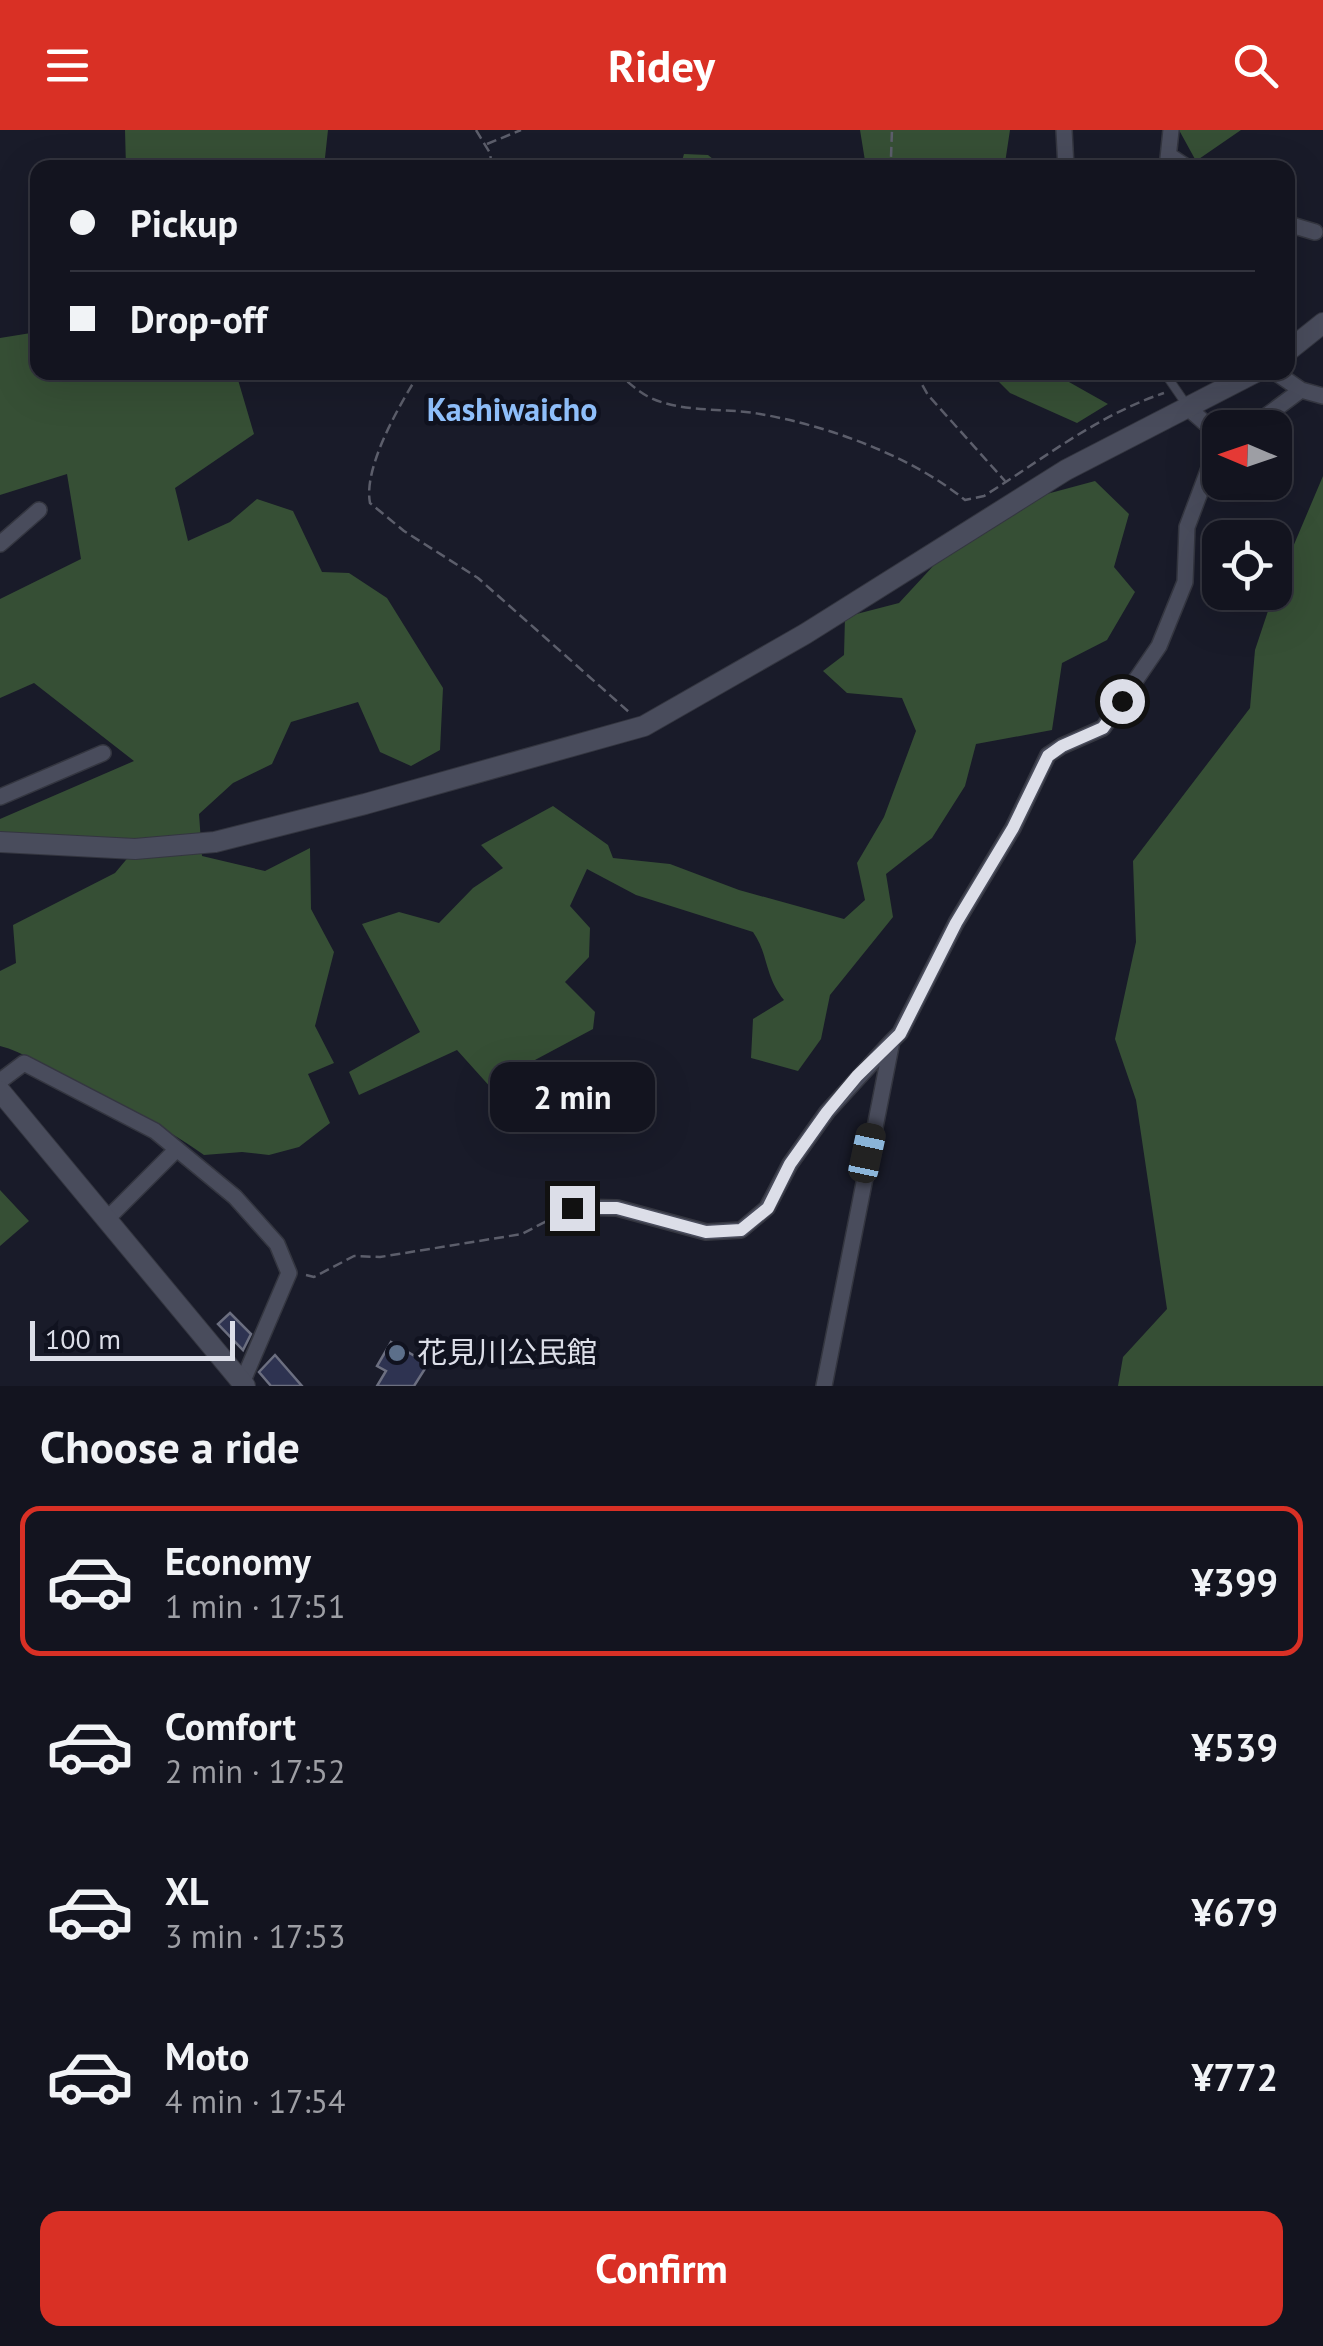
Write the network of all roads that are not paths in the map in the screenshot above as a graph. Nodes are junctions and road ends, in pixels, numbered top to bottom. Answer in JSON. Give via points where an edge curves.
{"nodes":[{"id":1,"x":1064,"y":130,"type":"edge"},
{"id":2,"x":1171,"y":130,"type":"edge"},
{"id":3,"x":1066,"y":160,"type":"edge"},
{"id":4,"x":1168,"y":160,"type":"edge"},
{"id":5,"x":1295,"y":226,"type":"edge"},
{"id":6,"x":1315,"y":232,"type":"dead end"},
{"id":7,"x":1323,"y":323,"type":"edge"},
{"id":8,"x":1295,"y":345,"type":"edge"},
{"id":9,"x":1169,"y":380,"type":"edge"},
{"id":10,"x":1241,"y":380,"type":"edge"},
{"id":11,"x":1286,"y":380,"type":"edge"},
{"id":12,"x":1300,"y":390,"type":"junction"},
{"id":13,"x":1323,"y":396,"type":"edge"},
{"id":14,"x":1188,"y":408,"type":"junction"},
{"id":15,"x":1274,"y":410,"type":"edge"},
{"id":16,"x":1202,"y":421,"type":"edge"},
{"id":17,"x":1202,"y":488,"type":"edge"},
{"id":18,"x":39,"y":510,"type":"dead end"},
{"id":19,"x":0,"y":544,"type":"edge"},
{"id":20,"x":103,"y":753,"type":"dead end"},
{"id":21,"x":0,"y":797,"type":"edge"},
{"id":22,"x":0,"y":842,"type":"edge"},
{"id":23,"x":892,"y":1041,"type":"junction"},
{"id":24,"x":0,"y":1081,"type":"edge"},
{"id":25,"x":0,"y":1092,"type":"edge"},
{"id":26,"x":177,"y":1149,"type":"junction"},
{"id":27,"x":572,"y":1208,"type":"road end"},
{"id":28,"x":107,"y":1218,"type":"junction"},
{"id":29,"x":243,"y":1385,"type":"edge"},
{"id":30,"x":824,"y":1386,"type":"edge"}],
"edges":[{"from":1,"to":3,"type":"street"},
{"from":2,"to":4,"type":"street"},
{"from":5,"to":6,"type":"street"},
{"from":7,"to":8,"type":"street"},
{"from":9,"to":14,"type":"lane"},
{"from":10,"to":14,"type":"street"},
{"from":11,"to":12,"type":"street"},
{"from":12,"to":13,"type":"street"},
{"from":12,"to":15,"type":"street"},
{"from":14,"to":16,"type":"street"},
{"from":14,"to":22,"type":"street","via":[[1066,470],[644,726],[215,842],[136,850]]},
{"from":17,"to":23,"type":"street","via":[[1188,527],[1184,582],[1159,646],[1103,728],[1048,756]]},
{"from":18,"to":19,"type":"street"},
{"from":20,"to":21,"type":"street"},
{"from":23,"to":27,"type":"street","via":[[827,1112],[768,1208],[741,1230],[706,1232],[617,1208]]},
{"from":23,"to":30,"type":"street"},
{"from":24,"to":26,"type":"street","via":[[24,1063]]},
{"from":25,"to":28,"type":"street"},
{"from":26,"to":28,"type":"street"},
{"from":26,"to":29,"type":"street","via":[[235,1196],[277,1244],[289,1273]]},
{"from":28,"to":29,"type":"street"}]}
